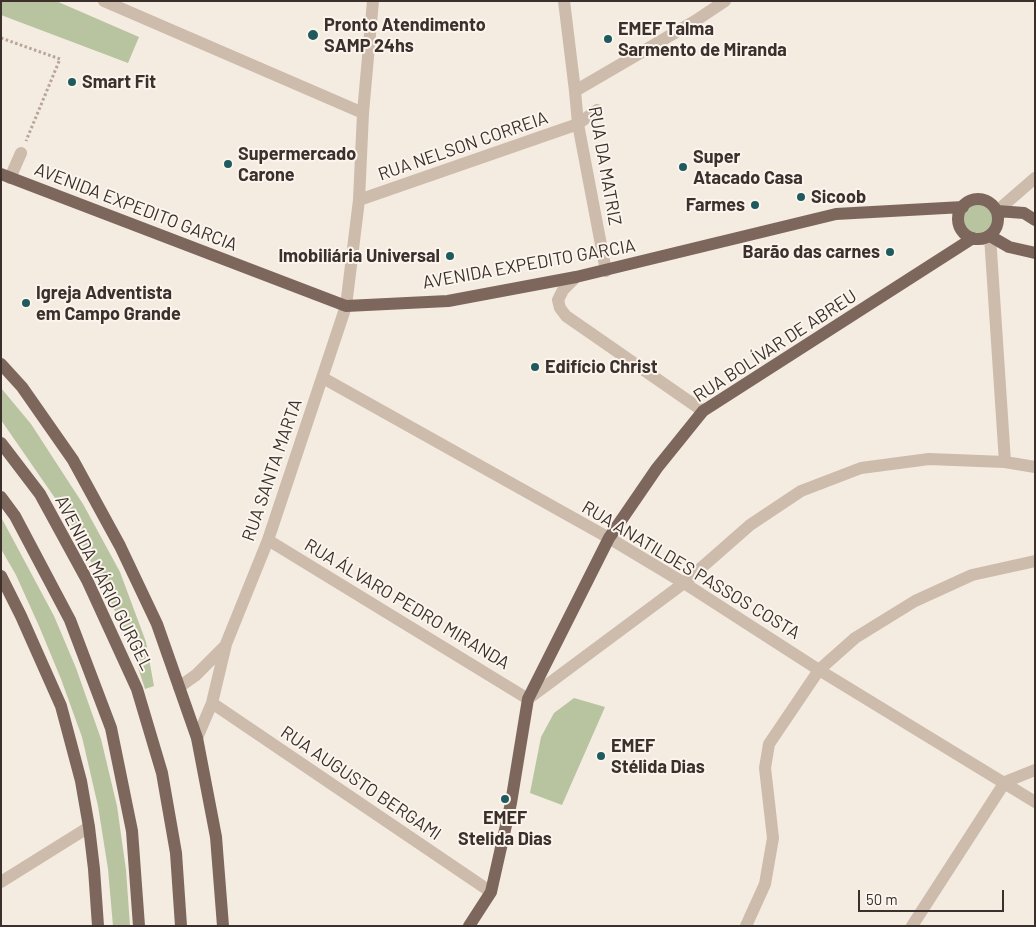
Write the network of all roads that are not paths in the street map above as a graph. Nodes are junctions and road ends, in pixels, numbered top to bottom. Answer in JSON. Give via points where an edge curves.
{"nodes":[{"id":1,"x":104,"y":1,"type":"edge"},
{"id":2,"x":564,"y":1,"type":"edge"},
{"id":3,"x":725,"y":1,"type":"edge"},
{"id":4,"x":373,"y":2,"type":"edge"},
{"id":5,"x":575,"y":91,"type":"junction"},
{"id":6,"x":597,"y":110,"type":"dead end"},
{"id":7,"x":363,"y":113,"type":"junction"},
{"id":8,"x":578,"y":124,"type":"junction"},
{"id":9,"x":21,"y":153,"type":"road end"},
{"id":10,"x":6,"y":176,"type":"edge"},
{"id":11,"x":1035,"y":178,"type":"edge"},
{"id":12,"x":360,"y":200,"type":"junction"},
{"id":13,"x":963,"y":207,"type":"junction"},
{"id":14,"x":997,"y":211,"type":"junction"},
{"id":15,"x":1035,"y":220,"type":"edge"},
{"id":16,"x":990,"y":236,"type":"junction"},
{"id":17,"x":973,"y":238,"type":"junction"},
{"id":18,"x":1035,"y":253,"type":"edge"},
{"id":19,"x":606,"y":271,"type":"junction"},
{"id":20,"x":576,"y":277,"type":"junction"},
{"id":21,"x":346,"y":306,"type":"junction"},
{"id":22,"x":1,"y":364,"type":"edge"},
{"id":23,"x":323,"y":378,"type":"junction"},
{"id":24,"x":703,"y":411,"type":"junction"},
{"id":25,"x":1,"y":443,"type":"edge"},
{"id":26,"x":1005,"y":462,"type":"junction"},
{"id":27,"x":1035,"y":467,"type":"edge"},
{"id":28,"x":1,"y":497,"type":"edge"},
{"id":29,"x":609,"y":538,"type":"junction"},
{"id":30,"x":268,"y":540,"type":"junction"},
{"id":31,"x":1035,"y":561,"type":"edge"},
{"id":32,"x":1,"y":576,"type":"edge"},
{"id":33,"x":684,"y":583,"type":"junction"},
{"id":34,"x":226,"y":644,"type":"junction"},
{"id":35,"x":818,"y":670,"type":"junction"},
{"id":36,"x":179,"y":687,"type":"junction"},
{"id":37,"x":528,"y":699,"type":"junction"},
{"id":38,"x":212,"y":703,"type":"junction"},
{"id":39,"x":197,"y":738,"type":"junction"},
{"id":40,"x":1035,"y":770,"type":"edge"},
{"id":41,"x":1005,"y":782,"type":"junction"},
{"id":42,"x":1035,"y":802,"type":"edge"},
{"id":43,"x":89,"y":827,"type":"junction"},
{"id":44,"x":1,"y":882,"type":"edge"},
{"id":45,"x":491,"y":892,"type":"junction"},
{"id":46,"x":750,"y":925,"type":"edge"},
{"id":47,"x":98,"y":926,"type":"edge"},
{"id":48,"x":139,"y":926,"type":"edge"},
{"id":49,"x":181,"y":926,"type":"edge"},
{"id":50,"x":223,"y":926,"type":"edge"},
{"id":51,"x":469,"y":926,"type":"edge"},
{"id":52,"x":912,"y":926,"type":"edge"}],
"edges":[{"from":1,"to":7,"type":"street"},
{"from":2,"to":5,"type":"street"},
{"from":3,"to":5,"type":"street","name":"RUA DA MATRIZ"},
{"from":4,"to":7,"type":"street","name":"RUA SANTA MARTA"},
{"from":5,"to":8,"type":"street","name":"RUA DA MATRIZ"},
{"from":6,"to":8,"type":"street","name":"RUA NELSON CORREIA"},
{"from":7,"to":12,"type":"street","name":"RUA SANTA MARTA"},
{"from":8,"to":12,"type":"street","name":"RUA NELSON CORREIA"},
{"from":8,"to":19,"type":"street","name":"RUA DA MATRIZ"},
{"from":9,"to":10,"type":"street"},
{"from":10,"to":21,"type":"main road","name":"AVENIDA EXPEDITO GARCIA"},
{"from":11,"to":14,"type":"street"},
{"from":12,"to":21,"type":"street","name":"RUA SANTA MARTA"},
{"from":13,"to":14,"type":"main road","via":[[970,201],[982,199]]},
{"from":13,"to":17,"type":"main road","via":[[959,225]]},
{"from":13,"to":19,"type":"main road","name":"AVENIDA EXPEDITO GARCIA","via":[[836,214]]},
{"from":14,"to":15,"type":"main road","via":[[1024,213]]},
{"from":14,"to":16,"type":"main road","via":[[998,221]]},
{"from":16,"to":17,"type":"main road"},
{"from":16,"to":18,"type":"main road","via":[[1009,247]]},
{"from":16,"to":26,"type":"street"},
{"from":17,"to":24,"type":"main road","name":"RUA BOLÍVAR DE ABREU"},
{"from":19,"to":20,"type":"main road","name":"AVENIDA EXPEDITO GARCIA"},
{"from":20,"to":21,"type":"main road","name":"AVENIDA EXPEDITO GARCIA","via":[[448,301]]},
{"from":20,"to":24,"type":"street","via":[[558,300],[566,316]]},
{"from":21,"to":23,"type":"street","name":"RUA SANTA MARTA"},
{"from":22,"to":36,"type":"main road","name":"AVENIDA MÁRIO GURGEL","via":[[22,386],[78,468],[120,546]]},
{"from":23,"to":29,"type":"street","name":"RUA ANATILDES PASSOS COSTA"},
{"from":23,"to":30,"type":"street","name":"RUA SANTA MARTA"},
{"from":24,"to":29,"type":"main road","name":"RUA BOLÍVAR DE ABREU","via":[[657,468]]},
{"from":25,"to":49,"type":"main road","name":"AVENIDA MÁRIO GURGEL","via":[[40,494],[87,580],[137,689],[162,772],[176,853]]},
{"from":26,"to":27,"type":"street"},
{"from":26,"to":33,"type":"street","via":[[929,459],[861,468],[801,492],[779,506],[750,525]]},
{"from":28,"to":48,"type":"main road","via":[[15,516],[70,620],[110,728],[132,831]]},
{"from":29,"to":33,"type":"street","name":"RUA ANATILDES PASSOS COSTA"},
{"from":29,"to":37,"type":"main road","name":"RUA BOLÍVAR DE ABREU"},
{"from":30,"to":34,"type":"street","name":"RUA SANTA MARTA"},
{"from":30,"to":37,"type":"street","name":"RUA ÁLVARO PEDRO MIRANDA"},
{"from":31,"to":35,"type":"street","via":[[972,575],[914,601],[855,638]]},
{"from":32,"to":43,"type":"main road","via":[[61,706]]},
{"from":33,"to":35,"type":"street","name":"RUA ANATILDES PASSOS COSTA"},
{"from":33,"to":37,"type":"street"},
{"from":34,"to":36,"type":"street","name":"RUA SANTA MARTA","via":[[196,676]]},
{"from":34,"to":38,"type":"street","name":"RUA SANTA MARTA"},
{"from":35,"to":41,"type":"street","name":"RUA ANATILDES PASSOS COSTA"},
{"from":35,"to":46,"type":"street","via":[[769,744],[765,768],[773,838],[765,884]]},
{"from":36,"to":39,"type":"main road","name":"AVENIDA MÁRIO GURGEL"},
{"from":37,"to":45,"type":"main road","name":"RUA BOLÍVAR DE ABREU","via":[[511,803]]},
{"from":38,"to":39,"type":"street","name":"RUA SANTA MARTA"},
{"from":38,"to":45,"type":"street","name":"RUA AUGUSTO BERGAMI"},
{"from":39,"to":50,"type":"main road","name":"AVENIDA MÁRIO GURGEL","via":[[216,837]]},
{"from":40,"to":41,"type":"street"},
{"from":41,"to":42,"type":"street","name":"RUA ANATILDES PASSOS COSTA"},
{"from":41,"to":52,"type":"street"},
{"from":43,"to":44,"type":"street"},
{"from":43,"to":47,"type":"main road"},
{"from":45,"to":51,"type":"main road","name":"RUA BOLÍVAR DE ABREU"}]}
